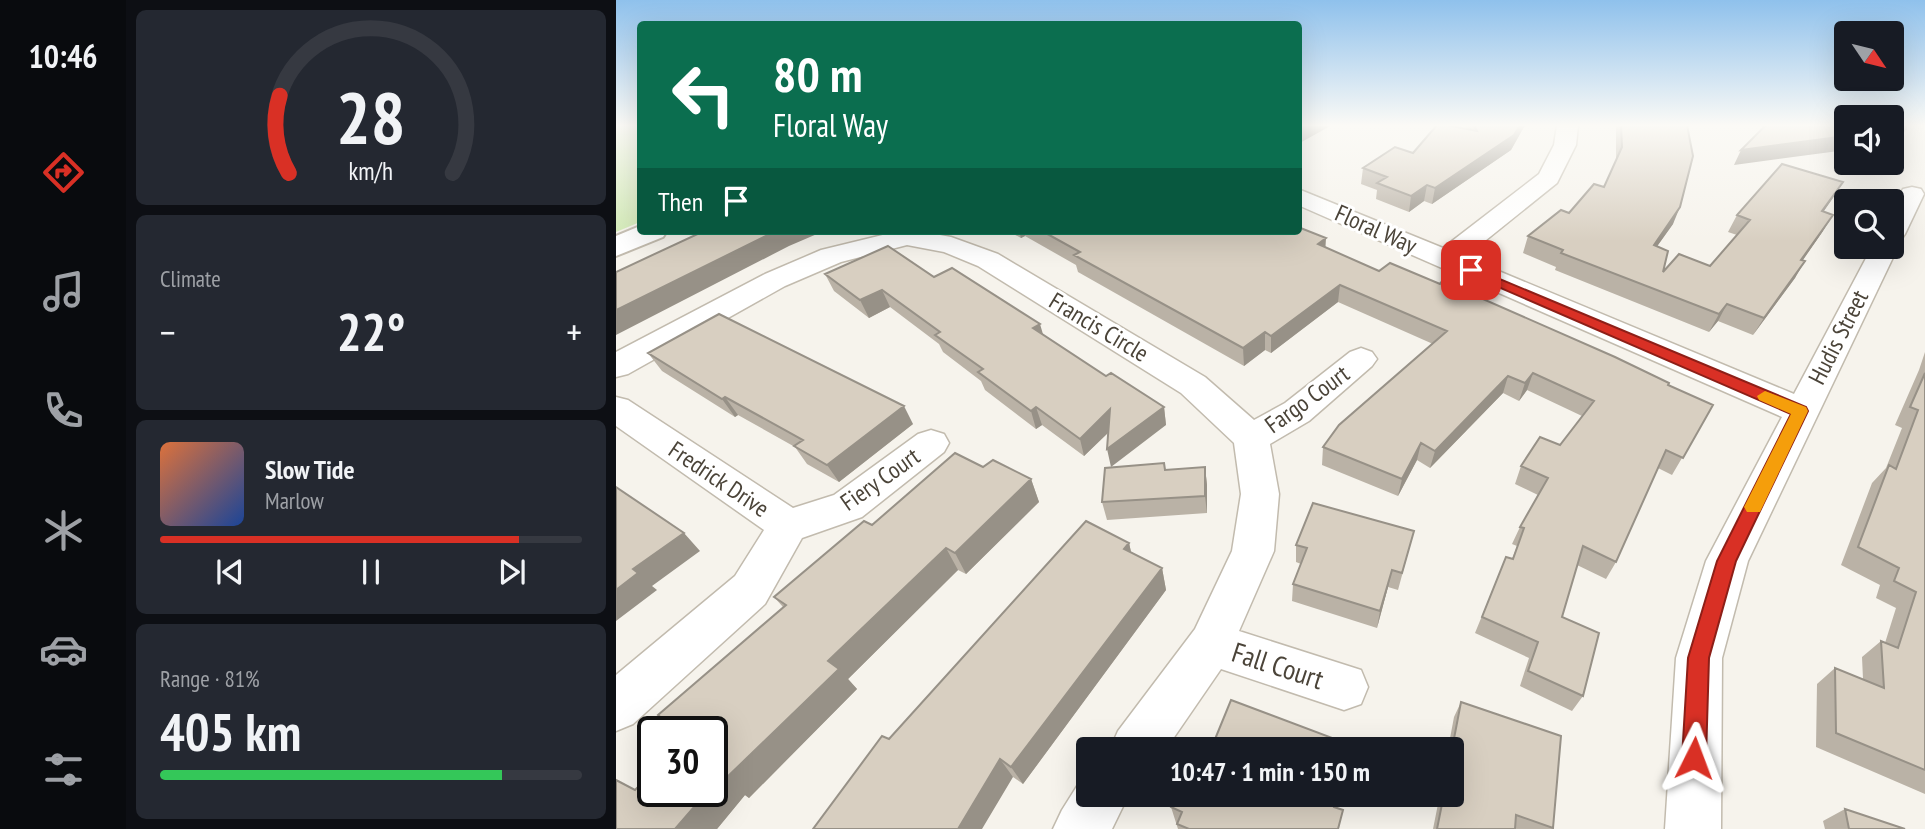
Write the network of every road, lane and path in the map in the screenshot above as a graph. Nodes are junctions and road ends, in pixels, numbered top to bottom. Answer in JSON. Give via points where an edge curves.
{"nodes":[{"id":1,"x":1556,"y":164,"type":"edge"},
{"id":2,"x":1912,"y":194,"type":"dead end"},
{"id":3,"x":1302,"y":198,"type":"edge"},
{"id":4,"x":1904,"y":210,"type":"edge"},
{"id":5,"x":644,"y":235,"type":"edge"},
{"id":6,"x":904,"y":235,"type":"edge"},
{"id":7,"x":911,"y":235,"type":"edge"},
{"id":8,"x":616,"y":247,"type":"edge"},
{"id":9,"x":1879,"y":259,"type":"edge"},
{"id":10,"x":1445,"y":260,"type":"junction"},
{"id":11,"x":1362,"y":359,"type":"dead end"},
{"id":12,"x":616,"y":366,"type":"edge"},
{"id":13,"x":616,"y":409,"type":"edge"},
{"id":14,"x":1800,"y":411,"type":"junction"},
{"id":15,"x":1251,"y":438,"type":"junction"},
{"id":16,"x":931,"y":443,"type":"dead end"},
{"id":17,"x":788,"y":526,"type":"junction"},
{"id":18,"x":1211,"y":644,"type":"junction"},
{"id":19,"x":1344,"y":687,"type":"dead end"},
{"id":20,"x":616,"y":707,"type":"edge"},
{"id":21,"x":1145,"y":737,"type":"edge"},
{"id":22,"x":1095,"y":807,"type":"edge"},
{"id":23,"x":1081,"y":829,"type":"edge"},
{"id":24,"x":1693,"y":829,"type":"edge"}],
"edges":[{"from":1,"to":10,"type":"street","via":[[1549,178]]},
{"from":2,"to":4,"type":"street"},
{"from":3,"to":10,"type":"street","name":"Floral Way"},
{"from":5,"to":8,"type":"street"},
{"from":6,"to":12,"type":"street","name":"Francis Circle","via":[[831,256],[775,280]]},
{"from":7,"to":15,"type":"street","name":"Francis Circle","via":[[988,260],[1193,385]]},
{"from":9,"to":14,"type":"street","name":"Hudis Street"},
{"from":10,"to":14,"type":"street","name":"Floral Way"},
{"from":11,"to":15,"type":"street","name":"Fargo Court","via":[[1297,412]]},
{"from":13,"to":17,"type":"street","name":"Fredrick Drive"},
{"from":14,"to":24,"type":"street","name":"Hudis Street","via":[[1727,561],[1699,658]]},
{"from":15,"to":18,"type":"street","via":[[1260,494],[1253,551]]},
{"from":16,"to":17,"type":"street","name":"Fiery Court","via":[[848,506]]},
{"from":17,"to":20,"type":"street","name":"Fredrick Drive","via":[[750,590]]},
{"from":18,"to":19,"type":"street","name":"Fall Court"},
{"from":18,"to":21,"type":"street"},
{"from":22,"to":23,"type":"street"}]}
